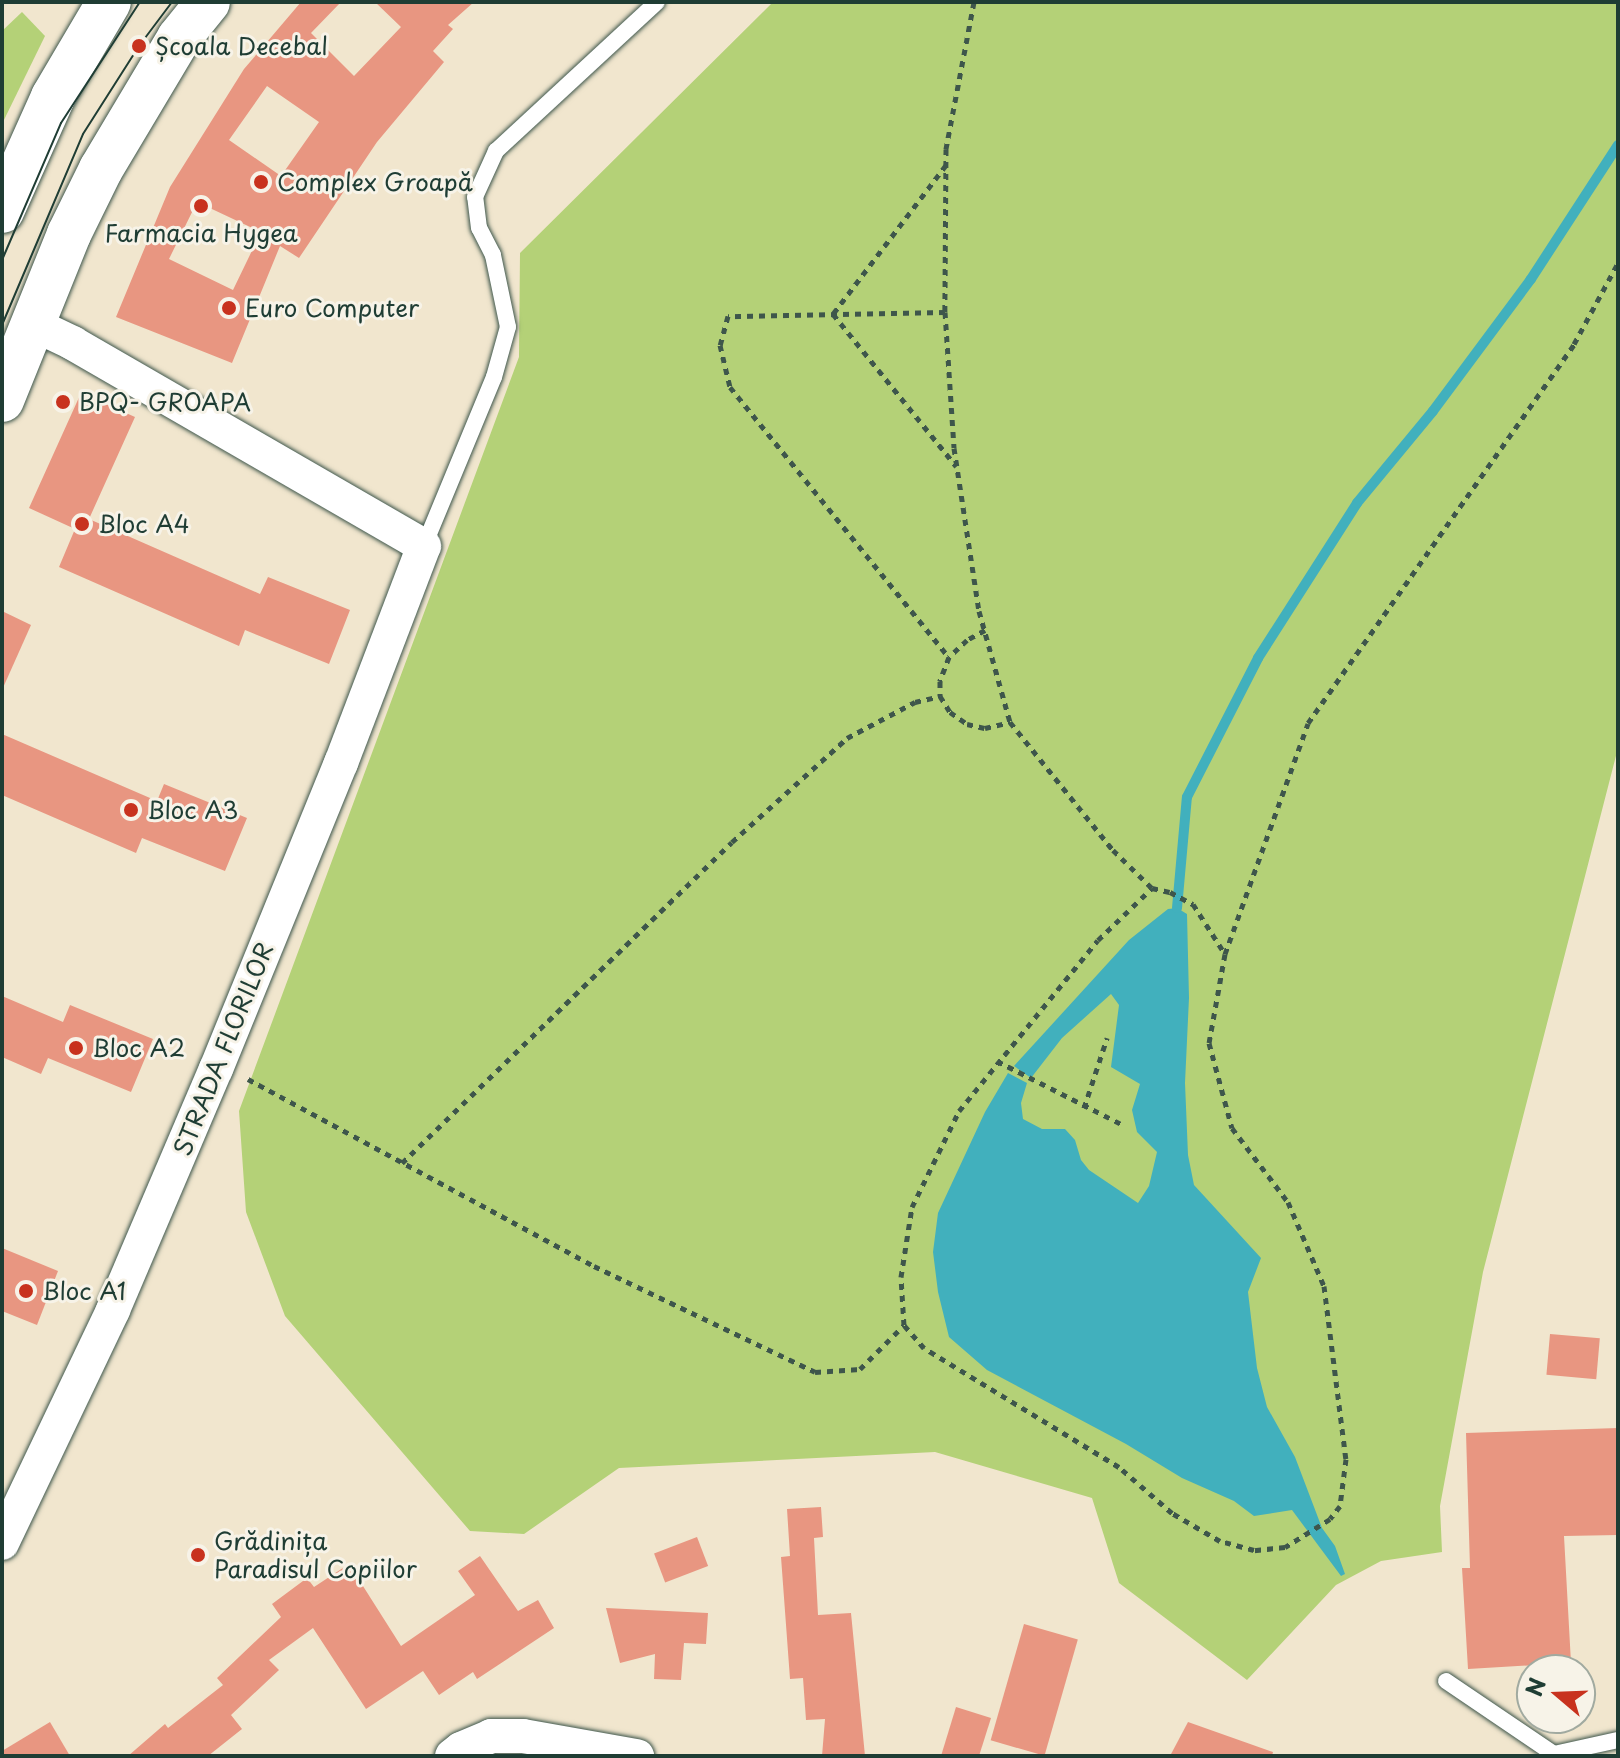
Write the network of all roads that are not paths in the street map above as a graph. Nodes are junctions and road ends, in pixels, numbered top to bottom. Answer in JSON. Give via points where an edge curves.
{"nodes":[{"id":1,"x":109,"y":2,"type":"edge"},
{"id":2,"x":208,"y":2,"type":"edge"},
{"id":3,"x":657,"y":2,"type":"edge"},
{"id":4,"x":2,"y":211,"type":"edge"},
{"id":5,"x":33,"y":324,"type":"junction"},
{"id":6,"x":2,"y":400,"type":"edge"},
{"id":7,"x":424,"y":546,"type":"junction"},
{"id":8,"x":2,"y":1543,"type":"edge"},
{"id":9,"x":1446,"y":1681,"type":"dead end"},
{"id":10,"x":1618,"y":1740,"type":"edge"},
{"id":11,"x":452,"y":1756,"type":"edge"},
{"id":12,"x":637,"y":1756,"type":"edge"}],
"edges":[{"from":1,"to":4,"type":"main road","via":[[53,97]]},
{"from":2,"to":5,"type":"main road","via":[[179,38],[101,169]]},
{"from":3,"to":7,"type":"lane","name":"STRADA FLORILOR","via":[[496,151],[475,197],[508,327],[494,377]]},
{"from":5,"to":6,"type":"main road"},
{"from":5,"to":7,"type":"street"},
{"from":7,"to":8,"type":"street","name":"STRADA FLORILOR","via":[[216,1069],[113,1310]]},
{"from":9,"to":10,"type":"lane","via":[[1554,1754]]},
{"from":11,"to":12,"type":"street","via":[[491,1736],[523,1736]]}]}
